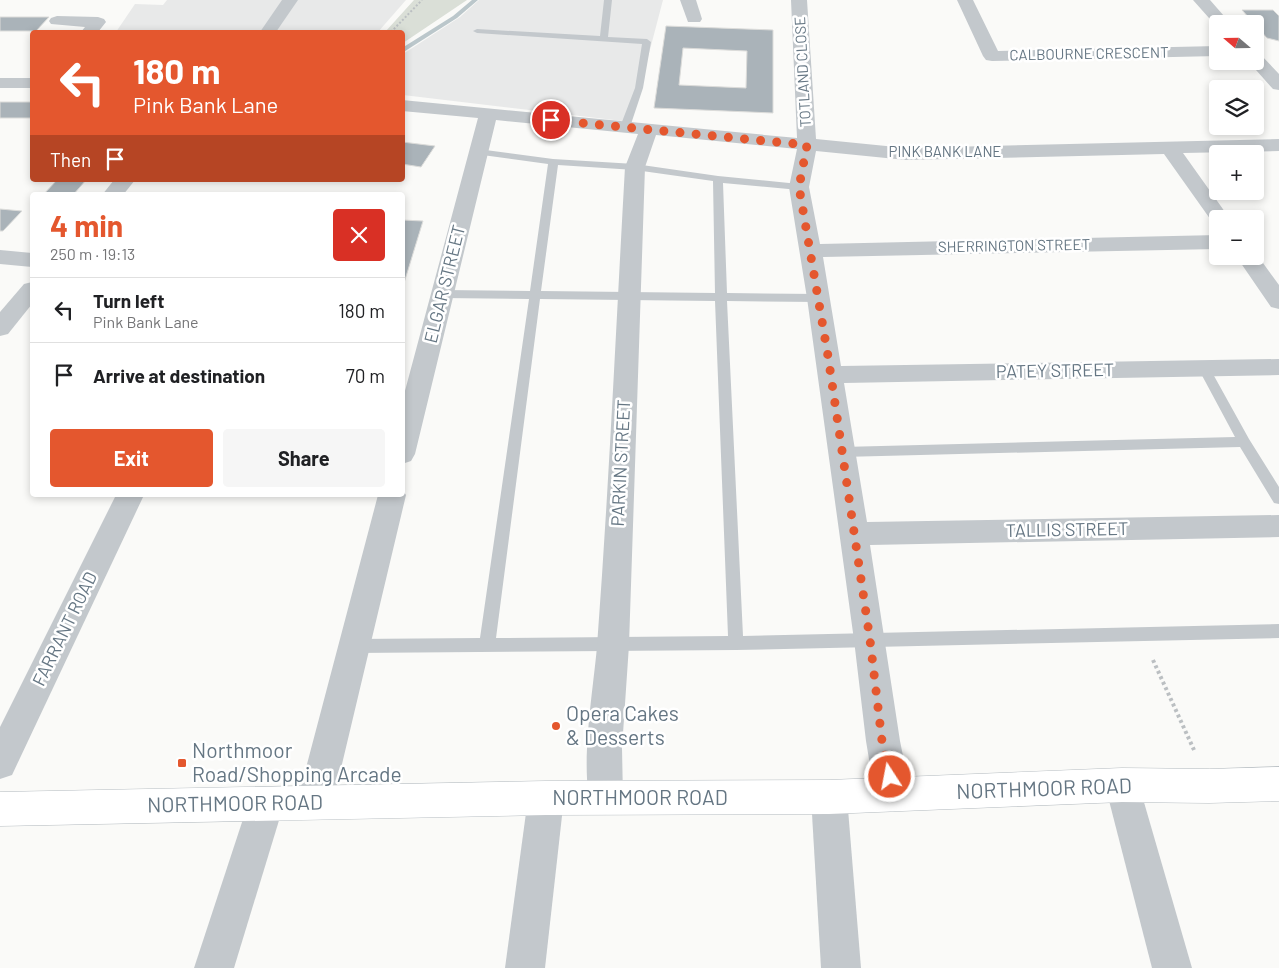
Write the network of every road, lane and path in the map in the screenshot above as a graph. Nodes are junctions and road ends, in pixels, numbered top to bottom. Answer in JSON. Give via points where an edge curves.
{"nodes":[{"id":1,"x":290,"y":0,"type":"edge"},
{"id":2,"x":422,"y":0,"type":"edge"},
{"id":3,"x":608,"y":0,"type":"edge"},
{"id":4,"x":688,"y":0,"type":"edge"},
{"id":5,"x":799,"y":0,"type":"edge"},
{"id":6,"x":965,"y":0,"type":"edge"},
{"id":7,"x":1201,"y":0,"type":"edge"},
{"id":8,"x":1215,"y":15,"type":"edge"},
{"id":9,"x":694,"y":19,"type":"dead end"},
{"id":10,"x":57,"y":21,"type":"dead end"},
{"id":11,"x":91,"y":30,"type":"edge"},
{"id":12,"x":269,"y":30,"type":"edge"},
{"id":13,"x":393,"y":30,"type":"edge"},
{"id":14,"x":477,"y":31,"type":"dead end"},
{"id":15,"x":604,"y":40,"type":"junction"},
{"id":16,"x":1209,"y":51,"type":"edge"},
{"id":17,"x":1264,"y":69,"type":"edge"},
{"id":18,"x":0,"y":83,"type":"edge"},
{"id":19,"x":30,"y":83,"type":"edge"},
{"id":20,"x":1279,"y":85,"type":"edge"},
{"id":21,"x":405,"y":105,"type":"edge"},
{"id":22,"x":488,"y":114,"type":"junction"},
{"id":23,"x":637,"y":129,"type":"junction"},
{"id":24,"x":807,"y":145,"type":"junction"},
{"id":25,"x":1279,"y":145,"type":"edge"},
{"id":26,"x":1170,"y":148,"type":"junction"},
{"id":27,"x":478,"y":152,"type":"junction"},
{"id":28,"x":553,"y":162,"type":"junction"},
{"id":29,"x":635,"y":167,"type":"junction"},
{"id":30,"x":718,"y":179,"type":"junction"},
{"id":31,"x":123,"y":182,"type":"edge"},
{"id":32,"x":799,"y":187,"type":"junction"},
{"id":33,"x":115,"y":192,"type":"edge"},
{"id":34,"x":1214,"y":210,"type":"edge"},
{"id":35,"x":1209,"y":242,"type":"edge"},
{"id":36,"x":811,"y":251,"type":"junction"},
{"id":37,"x":0,"y":257,"type":"edge"},
{"id":38,"x":30,"y":260,"type":"edge"},
{"id":39,"x":1253,"y":265,"type":"edge"},
{"id":40,"x":30,"y":291,"type":"edge"},
{"id":41,"x":443,"y":294,"type":"junction"},
{"id":42,"x":535,"y":295,"type":"junction"},
{"id":43,"x":629,"y":296,"type":"junction"},
{"id":44,"x":720,"y":297,"type":"junction"},
{"id":45,"x":819,"y":298,"type":"junction"},
{"id":46,"x":1279,"y":302,"type":"edge"},
{"id":47,"x":0,"y":328,"type":"edge"},
{"id":48,"x":1279,"y":367,"type":"edge"},
{"id":49,"x":1204,"y":368,"type":"junction"},
{"id":50,"x":830,"y":375,"type":"junction"},
{"id":51,"x":405,"y":442,"type":"edge"},
{"id":52,"x":1244,"y":442,"type":"junction"},
{"id":53,"x":842,"y":452,"type":"junction"},
{"id":54,"x":129,"y":497,"type":"edge"},
{"id":55,"x":391,"y":497,"type":"edge"},
{"id":56,"x":1279,"y":499,"type":"edge"},
{"id":57,"x":1279,"y":526,"type":"edge"},
{"id":58,"x":854,"y":534,"type":"junction"},
{"id":59,"x":1279,"y":631,"type":"edge"},
{"id":60,"x":1142,"y":634,"type":"junction"},
{"id":61,"x":870,"y":640,"type":"junction"},
{"id":62,"x":736,"y":643,"type":"junction"},
{"id":63,"x":612,"y":645,"type":"junction"},
{"id":64,"x":354,"y":646,"type":"junction"},
{"id":65,"x":487,"y":646,"type":"junction"},
{"id":66,"x":0,"y":763,"type":"edge"},
{"id":67,"x":1279,"y":784,"type":"edge"},
{"id":68,"x":1122,"y":785,"type":"junction"},
{"id":69,"x":1209,"y":786,"type":"junction"},
{"id":70,"x":893,"y":795,"type":"junction"},
{"id":71,"x":829,"y":797,"type":"junction"},
{"id":72,"x":546,"y":798,"type":"junction"},
{"id":73,"x":605,"y":798,"type":"junction"},
{"id":74,"x":315,"y":802,"type":"junction"},
{"id":75,"x":266,"y":804,"type":"junction"},
{"id":76,"x":0,"y":809,"type":"edge"},
{"id":77,"x":214,"y":968,"type":"edge"},
{"id":78,"x":525,"y":968,"type":"edge"},
{"id":79,"x":841,"y":968,"type":"edge"},
{"id":80,"x":1172,"y":968,"type":"edge"}],
"edges":[{"from":1,"to":12,"type":"street"},
{"from":2,"to":13,"type":"path"},
{"from":3,"to":15,"type":"lane"},
{"from":4,"to":9,"type":"street"},
{"from":5,"to":24,"type":"street","name":"TOTLAND CLOSE"},
{"from":6,"to":16,"type":"street","name":"CALBOURNE CRESCENT","via":[[992,56]]},
{"from":7,"to":8,"type":"street"},
{"from":10,"to":11,"type":"street","via":[[98,22]]},
{"from":14,"to":15,"type":"lane"},
{"from":15,"to":23,"type":"lane","via":[[646,42],[638,88]]},
{"from":17,"to":20,"type":"street"},
{"from":18,"to":19,"type":"street"},
{"from":21,"to":22,"type":"street","name":"PINK BANK LANE"},
{"from":22,"to":23,"type":"street","name":"PINK BANK LANE"},
{"from":22,"to":27,"type":"street","name":"ELGAR STREET"},
{"from":23,"to":24,"type":"street","name":"PINK BANK LANE"},
{"from":23,"to":29,"type":"street","name":"PARKIN STREET"},
{"from":24,"to":26,"type":"street","name":"PINK BANK LANE","via":[[906,154]]},
{"from":24,"to":32,"type":"street","name":"TOTLAND CLOSE"},
{"from":25,"to":26,"type":"street","name":"PINK BANK LANE"},
{"from":26,"to":34,"type":"street"},
{"from":27,"to":28,"type":"lane"},
{"from":27,"to":41,"type":"street","name":"ELGAR STREET"},
{"from":28,"to":29,"type":"lane"},
{"from":28,"to":42,"type":"lane"},
{"from":29,"to":30,"type":"lane"},
{"from":29,"to":43,"type":"street","name":"PARKIN STREET"},
{"from":30,"to":32,"type":"lane"},
{"from":30,"to":44,"type":"lane"},
{"from":31,"to":33,"type":"street"},
{"from":32,"to":36,"type":"street"},
{"from":35,"to":36,"type":"street","name":"SHERRINGTON STREET"},
{"from":36,"to":45,"type":"street"},
{"from":37,"to":38,"type":"street"},
{"from":39,"to":46,"type":"street"},
{"from":40,"to":47,"type":"street"},
{"from":41,"to":42,"type":"lane"},
{"from":41,"to":51,"type":"street","name":"ELGAR STREET"},
{"from":42,"to":43,"type":"lane"},
{"from":42,"to":65,"type":"lane"},
{"from":43,"to":44,"type":"lane"},
{"from":43,"to":63,"type":"street","name":"PARKIN STREET"},
{"from":44,"to":45,"type":"lane"},
{"from":44,"to":62,"type":"lane"},
{"from":45,"to":50,"type":"street"},
{"from":48,"to":49,"type":"street","name":"PATEY STREET"},
{"from":49,"to":50,"type":"street","name":"PATEY STREET"},
{"from":49,"to":52,"type":"lane"},
{"from":50,"to":53,"type":"street"},
{"from":52,"to":53,"type":"lane"},
{"from":52,"to":56,"type":"lane"},
{"from":53,"to":58,"type":"street"},
{"from":54,"to":66,"type":"street","name":"FARRANT ROAD"},
{"from":55,"to":64,"type":"street"},
{"from":57,"to":58,"type":"street","name":"TALLIS STREET"},
{"from":58,"to":61,"type":"street"},
{"from":59,"to":60,"type":"lane"},
{"from":60,"to":61,"type":"lane"},
{"from":60,"to":69,"type":"path"},
{"from":61,"to":62,"type":"lane"},
{"from":61,"to":70,"type":"street","via":[[882,741]]},
{"from":62,"to":63,"type":"lane"},
{"from":63,"to":65,"type":"lane"},
{"from":63,"to":73,"type":"street","name":"PARKIN STREET"},
{"from":64,"to":65,"type":"lane"},
{"from":64,"to":74,"type":"street"},
{"from":67,"to":69,"type":"street","name":"NORTHMOOR ROAD"},
{"from":68,"to":69,"type":"street","name":"NORTHMOOR ROAD"},
{"from":68,"to":70,"type":"street","name":"NORTHMOOR ROAD"},
{"from":68,"to":80,"type":"street"},
{"from":70,"to":71,"type":"street","name":"NORTHMOOR ROAD"},
{"from":71,"to":73,"type":"street","name":"NORTHMOOR ROAD"},
{"from":71,"to":79,"type":"street"},
{"from":72,"to":73,"type":"street","name":"NORTHMOOR ROAD"},
{"from":72,"to":74,"type":"street","name":"NORTHMOOR ROAD"},
{"from":72,"to":78,"type":"street"},
{"from":74,"to":75,"type":"street","name":"NORTHMOOR ROAD"},
{"from":75,"to":76,"type":"street","name":"NORTHMOOR ROAD"},
{"from":75,"to":77,"type":"street"}]}
